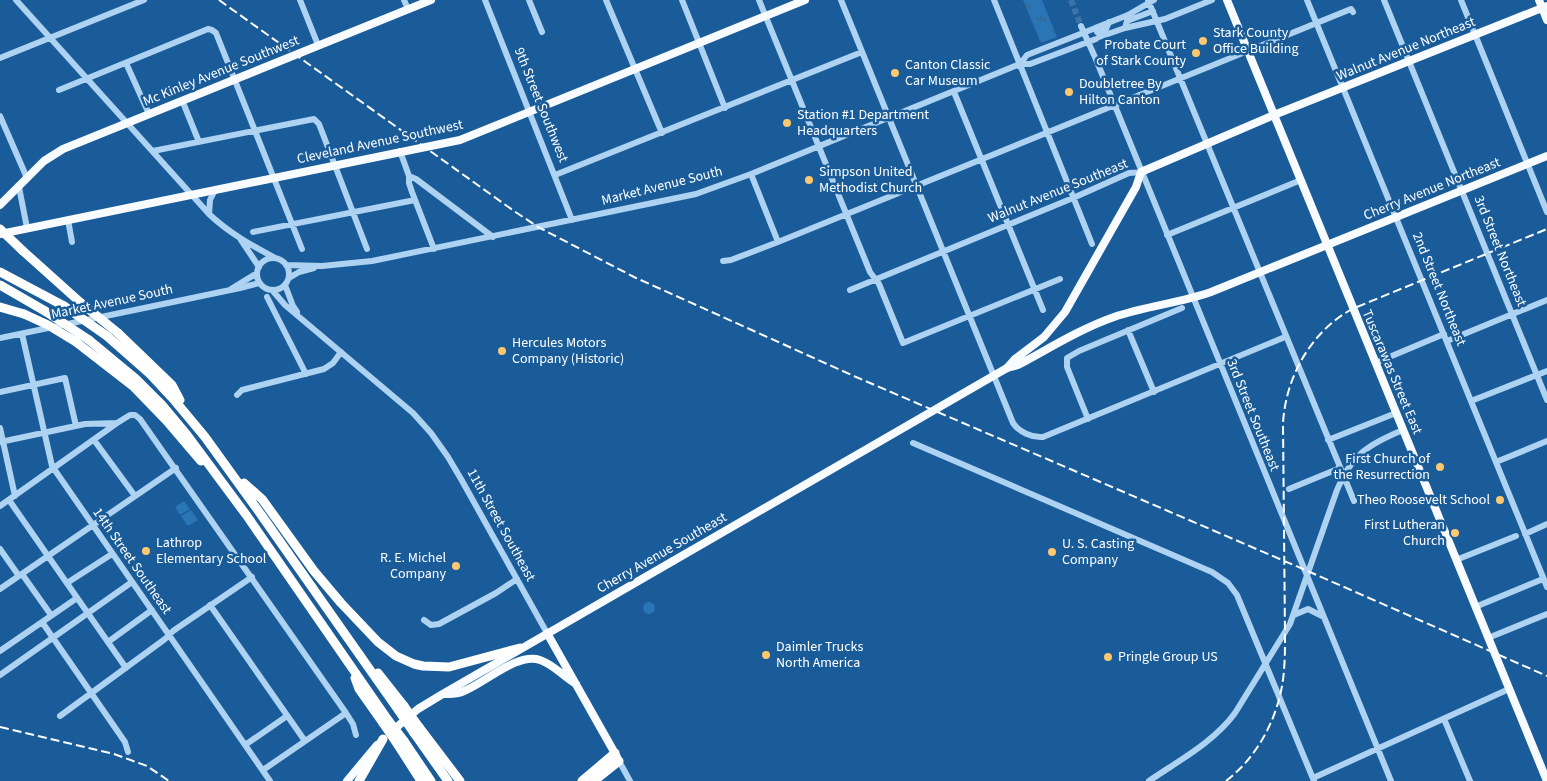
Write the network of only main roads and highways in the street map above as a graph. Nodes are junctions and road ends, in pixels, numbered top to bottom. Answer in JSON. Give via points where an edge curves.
{"nodes":[{"id":1,"x":431,"y":0,"type":"edge"},
{"id":2,"x":806,"y":0,"type":"edge"},
{"id":3,"x":1227,"y":0,"type":"edge"},
{"id":4,"x":1543,"y":5,"type":"edge"},
{"id":5,"x":1547,"y":20,"type":"edge"},
{"id":6,"x":1274,"y":115,"type":"junction"},
{"id":7,"x":1547,"y":156,"type":"edge"},
{"id":8,"x":1141,"y":172,"type":"joint"},
{"id":9,"x":0,"y":206,"type":"edge"},
{"id":10,"x":0,"y":228,"type":"edge"},
{"id":11,"x":0,"y":234,"type":"edge"},
{"id":12,"x":1326,"y":244,"type":"junction"},
{"id":13,"x":0,"y":272,"type":"edge"},
{"id":14,"x":0,"y":286,"type":"edge"},
{"id":15,"x":0,"y":291,"type":"edge"},
{"id":16,"x":33,"y":304,"type":"junction"},
{"id":17,"x":0,"y":307,"type":"edge"},
{"id":18,"x":1006,"y":368,"type":"junction"},
{"id":19,"x":188,"y":416,"type":"junction"},
{"id":20,"x":232,"y":472,"type":"junction"},
{"id":21,"x":221,"y":480,"type":"junction"},
{"id":22,"x":547,"y":633,"type":"junction"},
{"id":23,"x":520,"y":648,"type":"junction"},
{"id":24,"x":576,"y":684,"type":"junction"},
{"id":25,"x":441,"y":694,"type":"junction"},
{"id":26,"x":416,"y":730,"type":"junction"},
{"id":27,"x":383,"y":740,"type":"junction"},
{"id":28,"x":401,"y":743,"type":"junction"},
{"id":29,"x":617,"y":757,"type":"junction"},
{"id":30,"x":347,"y":781,"type":"edge"},
{"id":31,"x":359,"y":781,"type":"edge"},
{"id":32,"x":421,"y":781,"type":"edge"},
{"id":33,"x":431,"y":781,"type":"edge"},
{"id":34,"x":448,"y":781,"type":"edge"},
{"id":35,"x":460,"y":781,"type":"edge"},
{"id":36,"x":582,"y":781,"type":"edge"},
{"id":37,"x":594,"y":781,"type":"edge"},
{"id":38,"x":1547,"y":781,"type":"edge"}],
"edges":[{"from":1,"to":9,"type":"main road","name":"Mc Kinley Avenue Southwest","via":[[56,153]]},
{"from":2,"to":11,"type":"main road","name":"Cleveland Avenue Southwest","via":[[460,140]]},
{"from":3,"to":6,"type":"main road","name":"Tuscarawas Street East"},
{"from":4,"to":5,"type":"main road"},
{"from":4,"to":6,"type":"main road","name":"Walnut Avenue Northeast"},
{"from":6,"to":8,"type":"main road","name":"Walnut Avenue Southeast"},
{"from":6,"to":12,"type":"main road","name":"Tuscarawas Street East"},
{"from":7,"to":12,"type":"main road","name":"Cherry Avenue Northeast"},
{"from":8,"to":18,"type":"main road","name":"Cherry Avenue Southeast","via":[[1136,187],[1068,308],[1049,332]]},
{"from":10,"to":19,"type":"highway","bridge":true,"via":[[172,385]]},
{"from":12,"to":18,"type":"main road","name":"Cherry Avenue Southeast","via":[[1192,298],[1114,317]]},
{"from":12,"to":38,"type":"main road","name":"Tuscarawas Street East"},
{"from":13,"to":19,"type":"highway","bridge":true,"via":[[64,306],[107,336],[150,374]]},
{"from":14,"to":16,"type":"highway"},
{"from":15,"to":16,"type":"highway"},
{"from":16,"to":21,"type":"highway","bridge":true,"via":[[123,367],[162,405]]},
{"from":17,"to":21,"type":"highway","bridge":true,"via":[[24,314],[56,330],[117,373],[150,402],[192,452]]},
{"from":18,"to":22,"type":"main road","name":"Cherry Avenue Southeast","bridge":true},
{"from":19,"to":20,"type":"highway"},
{"from":20,"to":23,"type":"highway","via":[[262,499],[341,603],[396,656],[414,664],[439,668]]},
{"from":20,"to":26,"type":"highway","bridge":true,"via":[[350,642]]},
{"from":21,"to":28,"type":"highway","bridge":true},
{"from":22,"to":23,"type":"main road","name":"Cherry Avenue Southeast"},
{"from":22,"to":24,"type":"main road","name":"11th Street Southeast"},
{"from":23,"to":25,"type":"main road","name":"Cherry Avenue Southeast"},
{"from":24,"to":25,"type":"main road","via":[[550,664],[531,659],[516,663],[461,693]]},
{"from":24,"to":29,"type":"main road","name":"11th Street Southeast"},
{"from":25,"to":27,"type":"main road","name":"Cherry Avenue Southeast","via":[[418,709]]},
{"from":26,"to":34,"type":"highway"},
{"from":26,"to":35,"type":"highway"},
{"from":27,"to":30,"type":"main road","name":"Cherry Avenue Southeast"},
{"from":27,"to":31,"type":"highway"},
{"from":28,"to":32,"type":"highway"},
{"from":28,"to":33,"type":"highway"},
{"from":29,"to":36,"type":"highway"},
{"from":29,"to":37,"type":"highway"}]}
